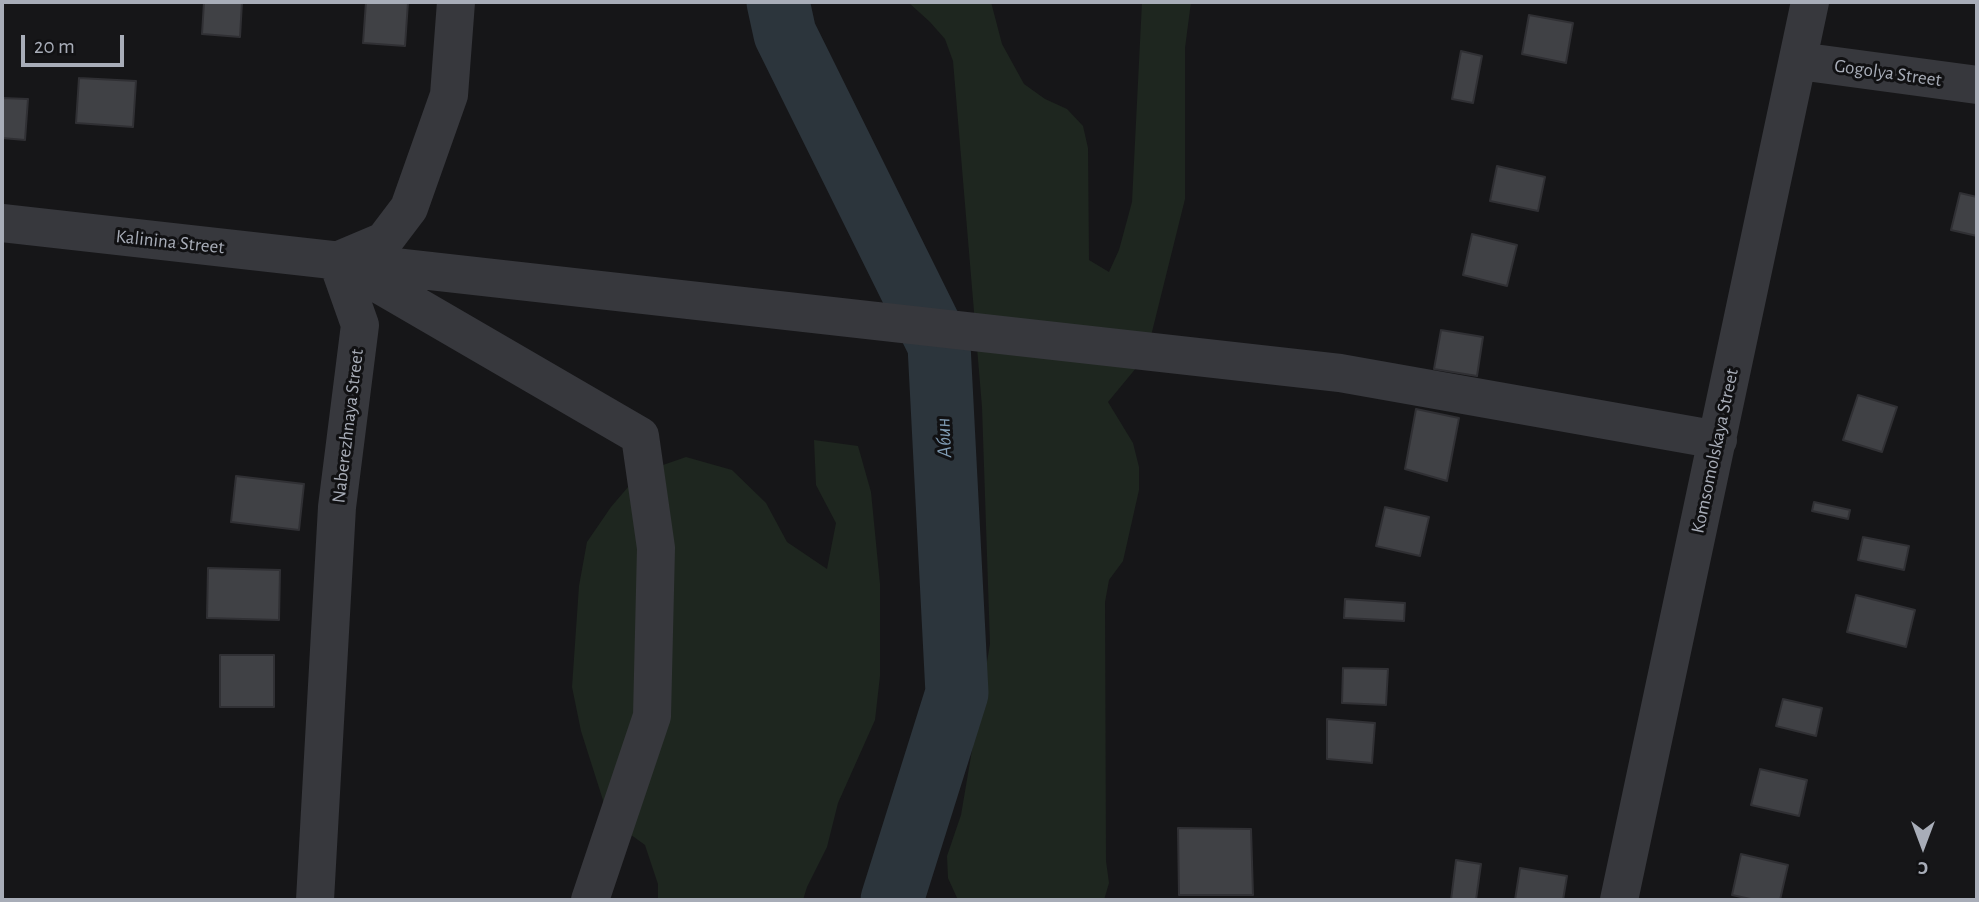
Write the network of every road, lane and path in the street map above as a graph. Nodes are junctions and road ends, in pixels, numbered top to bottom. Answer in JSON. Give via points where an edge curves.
{"nodes":[{"id":1,"x":456,"y":2,"type":"edge"},
{"id":2,"x":1811,"y":2,"type":"edge"},
{"id":3,"x":1799,"y":61,"type":"junction"},
{"id":4,"x":1977,"y":85,"type":"edge"},
{"id":5,"x":2,"y":223,"type":"edge"},
{"id":6,"x":337,"y":260,"type":"junction"},
{"id":7,"x":1718,"y":440,"type":"junction"},
{"id":8,"x":315,"y":900,"type":"edge"},
{"id":9,"x":590,"y":900,"type":"edge"},
{"id":10,"x":1619,"y":900,"type":"edge"}],
"edges":[{"from":1,"to":6,"type":"street","via":[[449,95],[409,208],[384,241]]},
{"from":2,"to":3,"type":"street","name":"Komsomolskaya Street"},
{"from":3,"to":4,"type":"street","name":"Gogolya Street"},
{"from":3,"to":7,"type":"street","name":"Komsomolskaya Street"},
{"from":5,"to":6,"type":"street","name":"Kalinina Street"},
{"from":6,"to":7,"type":"street","name":"Kalinina Street","via":[[1340,373]]},
{"from":6,"to":8,"type":"street","name":"Naberezhnaya Street","via":[[360,325],[337,507]]},
{"from":6,"to":9,"type":"street","via":[[640,436],[656,548],[652,716]]},
{"from":7,"to":10,"type":"street","name":"Komsomolskaya Street"}]}
